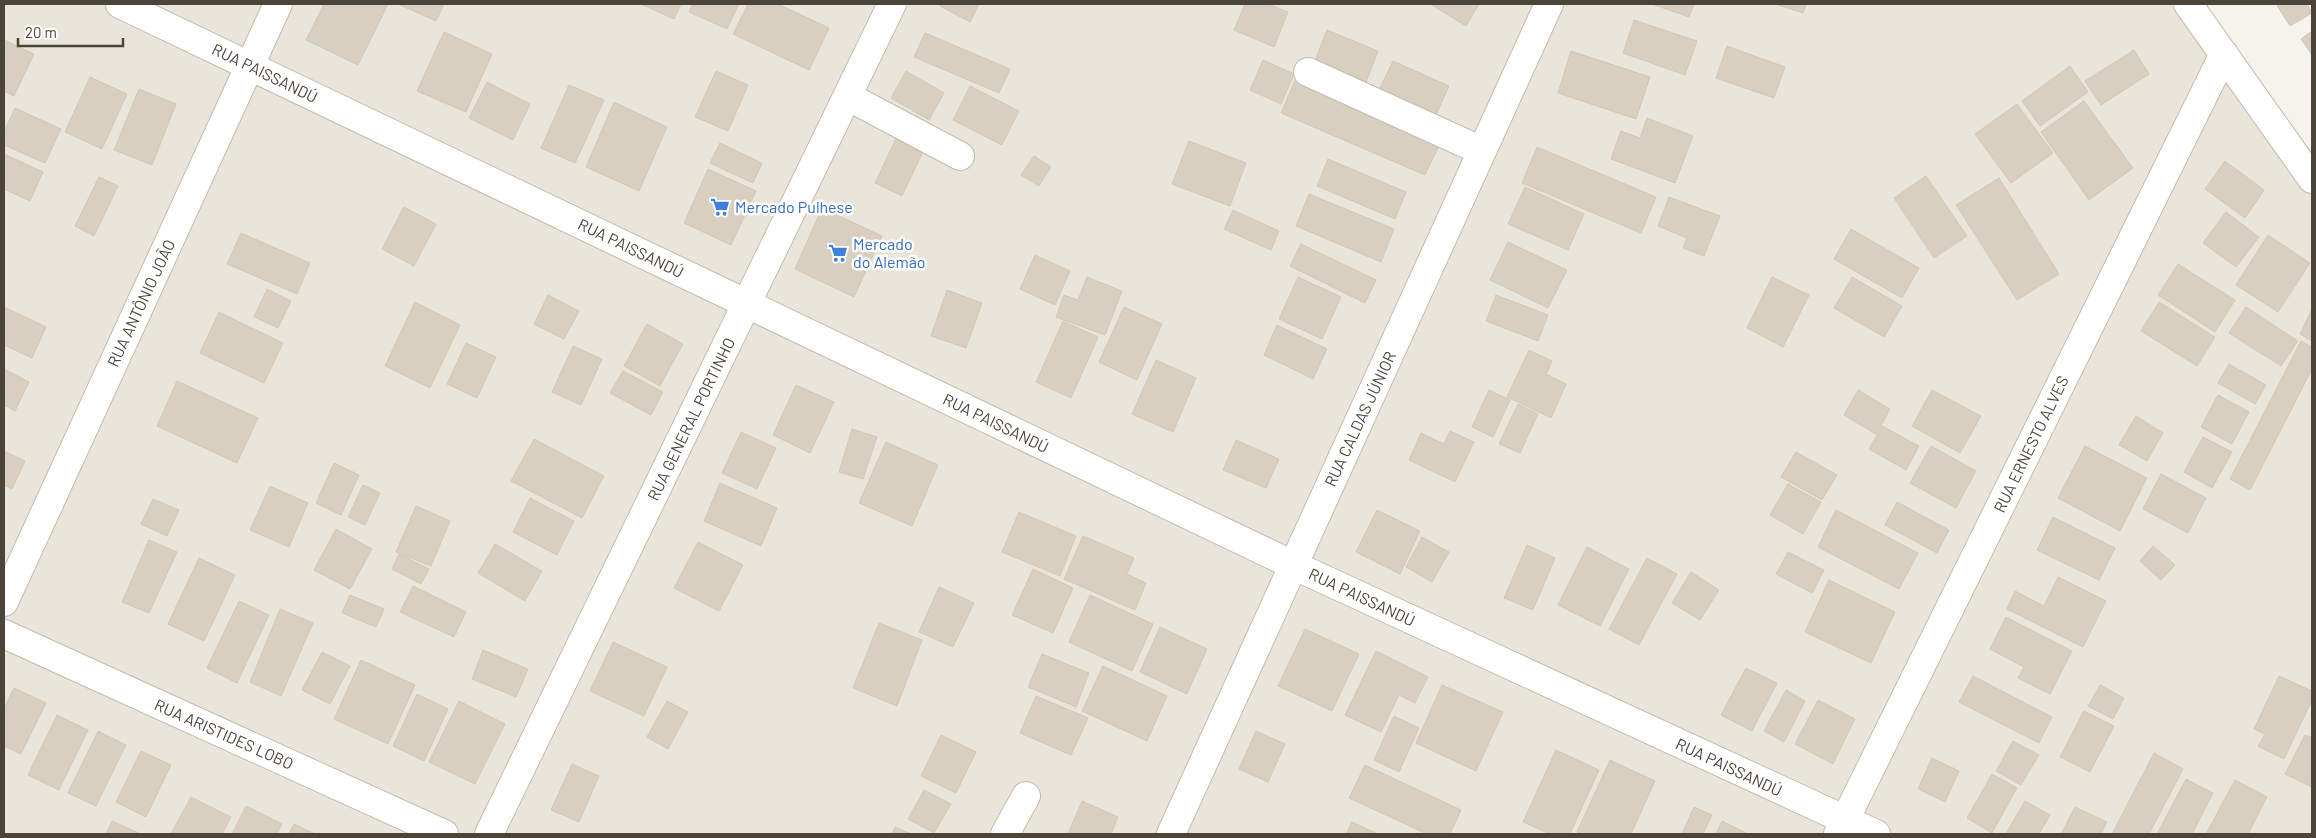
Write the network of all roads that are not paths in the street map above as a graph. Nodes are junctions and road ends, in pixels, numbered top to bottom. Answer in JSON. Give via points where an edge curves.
{"nodes":[{"id":1,"x":120,"y":4,"type":"edge"},
{"id":2,"x":278,"y":4,"type":"edge"},
{"id":3,"x":892,"y":4,"type":"edge"},
{"id":4,"x":2188,"y":4,"type":"edge"},
{"id":5,"x":1539,"y":10,"type":"edge"},
{"id":6,"x":2224,"y":54,"type":"junction"},
{"id":7,"x":250,"y":66,"type":"junction"},
{"id":8,"x":1308,"y":72,"type":"dead end"},
{"id":9,"x":847,"y":96,"type":"junction"},
{"id":10,"x":1482,"y":151,"type":"junction"},
{"id":11,"x":960,"y":156,"type":"dead end"},
{"id":12,"x":2312,"y":180,"type":"edge"},
{"id":13,"x":747,"y":304,"type":"junction"},
{"id":14,"x":1293,"y":565,"type":"junction"},
{"id":15,"x":4,"y":602,"type":"edge"},
{"id":16,"x":4,"y":634,"type":"edge"},
{"id":17,"x":1026,"y":796,"type":"dead end"},
{"id":18,"x":1841,"y":827,"type":"edge"},
{"id":19,"x":444,"y":834,"type":"edge"},
{"id":20,"x":489,"y":834,"type":"edge"},
{"id":21,"x":1005,"y":834,"type":"edge"},
{"id":22,"x":1171,"y":834,"type":"edge"},
{"id":23,"x":1876,"y":834,"type":"edge"}],
"edges":[{"from":1,"to":7,"type":"street","name":"RUA PAISSANDÚ"},
{"from":2,"to":7,"type":"street","name":"RUA ANTÔNIO JOÃO"},
{"from":3,"to":9,"type":"street","name":"RUA GENERAL PORTINHO"},
{"from":4,"to":6,"type":"street"},
{"from":5,"to":10,"type":"street","name":"RUA CALDAS JÚNIOR"},
{"from":6,"to":12,"type":"street"},
{"from":6,"to":18,"type":"street","name":"RUA ERNESTO ALVES"},
{"from":7,"to":13,"type":"street","name":"RUA PAISSANDÚ"},
{"from":7,"to":15,"type":"street","name":"RUA ANTÔNIO JOÃO"},
{"from":8,"to":10,"type":"street"},
{"from":9,"to":11,"type":"street"},
{"from":9,"to":13,"type":"street","name":"RUA GENERAL PORTINHO"},
{"from":10,"to":14,"type":"street","name":"RUA CALDAS JÚNIOR"},
{"from":13,"to":14,"type":"street","name":"RUA PAISSANDÚ"},
{"from":13,"to":20,"type":"street","name":"RUA GENERAL PORTINHO"},
{"from":14,"to":18,"type":"street","name":"RUA PAISSANDÚ"},
{"from":14,"to":22,"type":"street","name":"RUA CALDAS JÚNIOR"},
{"from":16,"to":19,"type":"street","name":"RUA ARISTIDES LOBO"},
{"from":17,"to":21,"type":"street"},
{"from":18,"to":23,"type":"street","name":"RUA PAISSANDÚ"}]}
